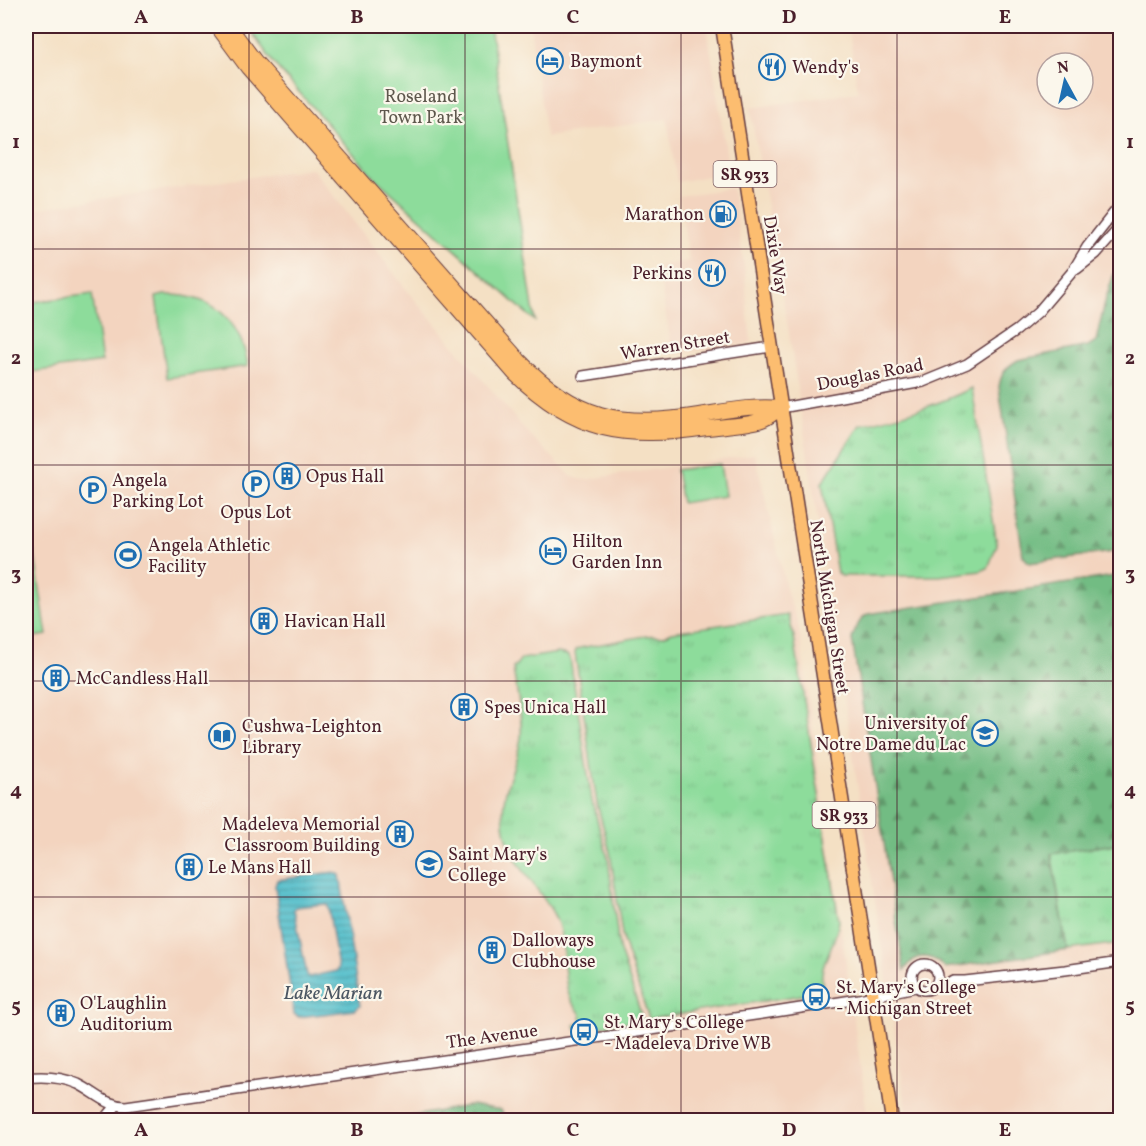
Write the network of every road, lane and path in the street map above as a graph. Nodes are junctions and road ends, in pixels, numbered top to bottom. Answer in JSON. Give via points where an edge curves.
{"nodes":[{"id":1,"x":217,"y":26,"type":"edge"},
{"id":2,"x":229,"y":26,"type":"edge"},
{"id":3,"x":722,"y":26,"type":"edge"},
{"id":4,"x":1120,"y":206,"type":"edge"},
{"id":5,"x":1120,"y":227,"type":"edge"},
{"id":6,"x":1072,"y":272,"type":"junction"},
{"id":7,"x":771,"y":347,"type":"junction"},
{"id":8,"x":583,"y":376,"type":"dead end"},
{"id":9,"x":781,"y":408,"type":"junction"},
{"id":10,"x":1120,"y":962,"type":"edge"},
{"id":11,"x":936,"y":985,"type":"junction"},
{"id":12,"x":916,"y":987,"type":"junction"},
{"id":13,"x":872,"y":996,"type":"junction"},
{"id":14,"x":26,"y":1078,"type":"edge"},
{"id":15,"x":116,"y":1106,"type":"junction"},
{"id":16,"x":104,"y":1120,"type":"edge"},
{"id":17,"x":892,"y":1120,"type":"edge"}],
"edges":[{"from":1,"to":9,"type":"highway","via":[[236,54],[540,398],[586,423],[642,434],[677,433],[762,420]]},
{"from":2,"to":9,"type":"highway","via":[[255,61],[546,386],[593,412],[631,420],[671,420],[759,406]]},
{"from":3,"to":7,"type":"main road","name":"Dixie Way","number":"SR 933"},
{"from":4,"to":6,"type":"street","name":"Douglas Road"},
{"from":5,"to":6,"type":"street","name":"Douglas Road","via":[[1096,254]]},
{"from":6,"to":9,"type":"street","name":"Douglas Road","via":[[1038,312],[967,364],[923,382]]},
{"from":7,"to":8,"type":"street","name":"Warren Street"},
{"from":7,"to":9,"type":"main road","name":"North Michigan Street","number":"SR 933"},
{"from":9,"to":13,"type":"main road","name":"North Michigan Street","number":"SR 933"},
{"from":10,"to":11,"type":"street"},
{"from":11,"to":12,"type":"street","via":[[925,990]]},
{"from":11,"to":12,"type":"street","via":[[938,972],[923,963],[913,971]]},
{"from":12,"to":13,"type":"street","name":"The Avenue"},
{"from":13,"to":15,"type":"street","name":"The Avenue"},
{"from":13,"to":17,"type":"main road","name":"North Michigan Street","number":"SR 933"},
{"from":14,"to":15,"type":"street","via":[[67,1080]]},
{"from":15,"to":16,"type":"street"}]}
